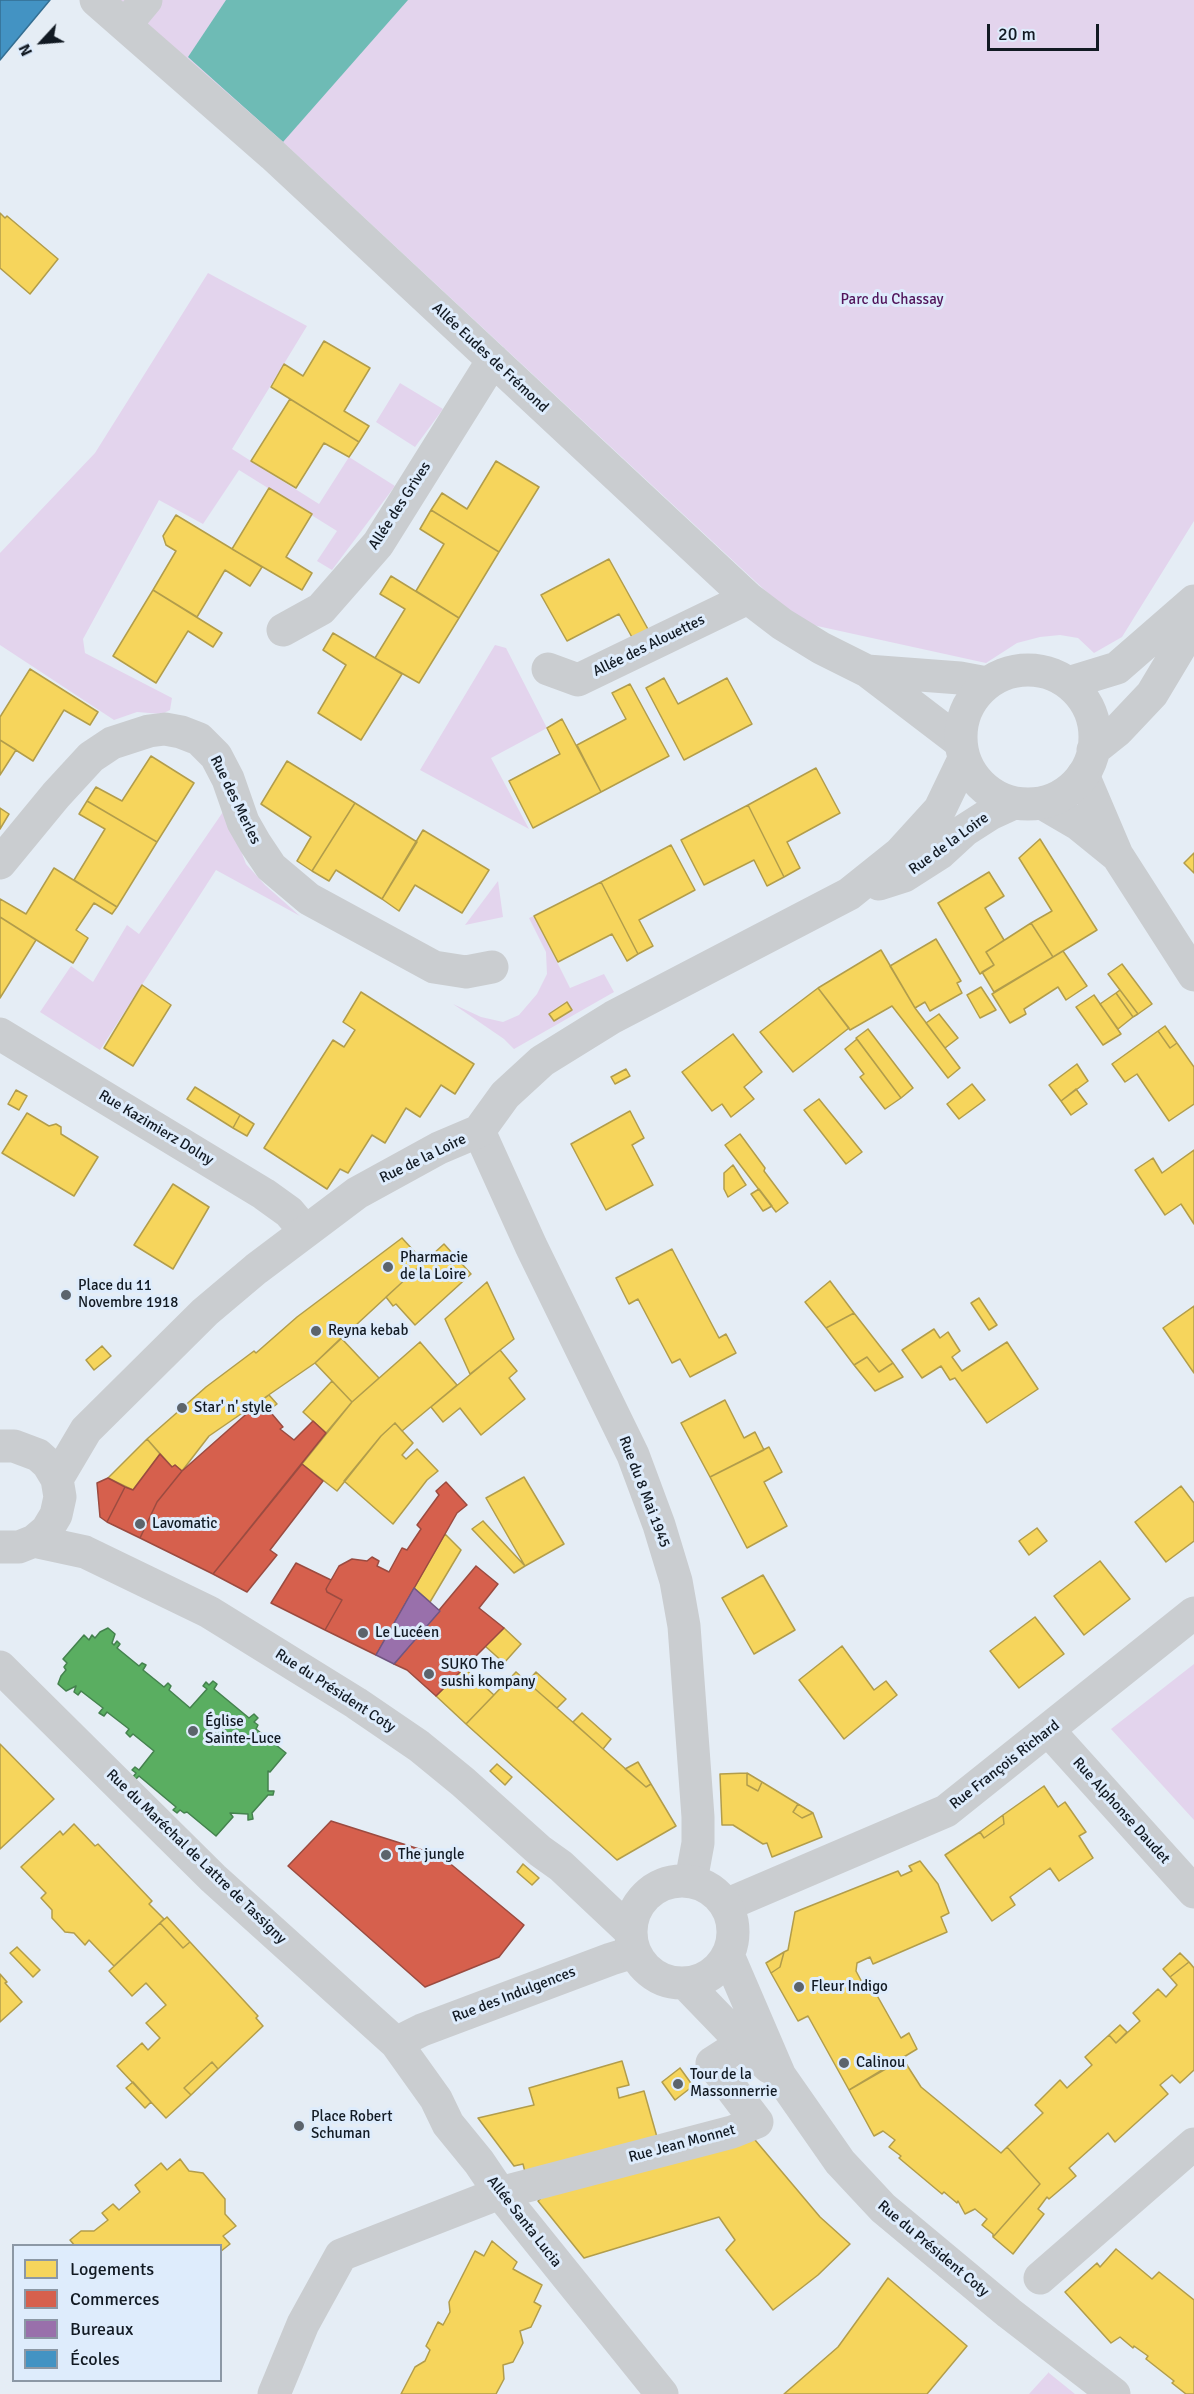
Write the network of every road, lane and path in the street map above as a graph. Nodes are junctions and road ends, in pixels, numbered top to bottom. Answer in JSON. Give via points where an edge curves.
{"nodes":[{"id":1,"x":96,"y":0,"type":"edge"},
{"id":2,"x":136,"y":12,"type":"edge"},
{"id":3,"x":493,"y":360,"type":"junction"},
{"id":4,"x":748,"y":598,"type":"junction"},
{"id":5,"x":1194,"y":601,"type":"edge"},
{"id":6,"x":1194,"y":624,"type":"edge"},
{"id":7,"x":283,"y":630,"type":"dead end"},
{"id":8,"x":548,"y":669,"type":"dead end"},
{"id":9,"x":867,"y":671,"type":"junction"},
{"id":10,"x":987,"y":683,"type":"junction"},
{"id":11,"x":1068,"y":683,"type":"junction"},
{"id":12,"x":962,"y":750,"type":"junction"},
{"id":13,"x":1088,"y":763,"type":"junction"},
{"id":14,"x":1028,"y":803,"type":"junction"},
{"id":15,"x":1116,"y":855,"type":"junction"},
{"id":16,"x":0,"y":863,"type":"edge"},
{"id":17,"x":849,"y":894,"type":"junction"},
{"id":18,"x":1192,"y":966,"type":"edge"},
{"id":19,"x":492,"y":967,"type":"dead end"},
{"id":20,"x":0,"y":1034,"type":"edge"},
{"id":21,"x":479,"y":1131,"type":"junction"},
{"id":22,"x":305,"y":1231,"type":"junction"},
{"id":23,"x":86,"y":1430,"type":"junction"},
{"id":24,"x":15,"y":1449,"type":"edge"},
{"id":25,"x":57,"y":1479,"type":"junction"},
{"id":26,"x":57,"y":1512,"type":"junction"},
{"id":27,"x":13,"y":1548,"type":"edge"},
{"id":28,"x":85,"y":1552,"type":"junction"},
{"id":29,"x":1194,"y":1613,"type":"edge"},
{"id":30,"x":0,"y":1667,"type":"edge"},
{"id":31,"x":1049,"y":1731,"type":"junction"},
{"id":32,"x":561,"y":1866,"type":"junction"},
{"id":33,"x":691,"y":1881,"type":"junction"},
{"id":34,"x":1194,"y":1892,"type":"edge"},
{"id":35,"x":644,"y":1897,"type":"junction"},
{"id":36,"x":726,"y":1905,"type":"junction"},
{"id":37,"x":632,"y":1942,"type":"junction"},
{"id":38,"x":728,"y":1955,"type":"junction"},
{"id":39,"x":687,"y":1984,"type":"junction"},
{"id":40,"x":396,"y":2043,"type":"junction"},
{"id":41,"x":744,"y":2043,"type":"junction"},
{"id":42,"x":780,"y":2076,"type":"junction"},
{"id":43,"x":1194,"y":2144,"type":"edge"},
{"id":44,"x":500,"y":2193,"type":"junction"},
{"id":45,"x":1040,"y":2278,"type":"dead end"},
{"id":46,"x":274,"y":2394,"type":"edge"},
{"id":47,"x":662,"y":2394,"type":"edge"},
{"id":48,"x":1114,"y":2394,"type":"edge"}],
"edges":[{"from":1,"to":2,"type":"street","name":"Allée Eudes de Frémond"},
{"from":2,"to":3,"type":"street","name":"Allée Eudes de Frémond","via":[[273,155]]},
{"from":3,"to":4,"type":"street","name":"Allée Eudes de Frémond"},
{"from":3,"to":7,"type":"street","name":"Allée des Grives","via":[[378,544],[321,609]]},
{"from":4,"to":8,"type":"street","name":"Allée des Alouettes","via":[[578,680]]},
{"from":4,"to":9,"type":"street","name":"Allée Eudes de Frémond","via":[[821,648]]},
{"from":5,"to":11,"type":"street","via":[[1117,668]]},
{"from":6,"to":13,"type":"street","via":[[1152,694]]},
{"from":9,"to":10,"type":"street","name":"Allée Eudes de Frémond"},
{"from":9,"to":12,"type":"street","name":"Allée Eudes de Frémond"},
{"from":10,"to":11,"type":"street","via":[[1013,670],[1032,669]]},
{"from":10,"to":12,"type":"street","via":[[963,715]]},
{"from":11,"to":13,"type":"street","via":[[1088,705],[1095,735]]},
{"from":12,"to":14,"type":"street","via":[[972,774],[983,787],[998,797]]},
{"from":12,"to":17,"type":"street","name":"Rue de la Loire","via":[[940,809],[899,854]]},
{"from":13,"to":14,"type":"street","via":[[1065,793]]},
{"from":13,"to":15,"type":"street"},
{"from":14,"to":15,"type":"street","via":[[1078,824]]},
{"from":14,"to":17,"type":"street","name":"Rue de la Loire","via":[[990,814],[904,876]]},
{"from":15,"to":18,"type":"street"},
{"from":16,"to":19,"type":"street","name":"Rue des Merles","via":[[91,757],[111,743],[148,731],[181,732],[199,739],[216,756],[243,822],[260,851],[271,867],[309,899],[434,967],[466,972]]},
{"from":17,"to":21,"type":"street","name":"Rue de la Loire","via":[[613,1017],[542,1060],[505,1095]]},
{"from":20,"to":22,"type":"street","name":"Rue Kazimierz Dolny","via":[[264,1194],[289,1212]]},
{"from":21,"to":22,"type":"street","name":"Rue de la Loire","via":[[388,1175]]},
{"from":21,"to":33,"type":"street","name":"Rue du 8 Mai 1945","via":[[633,1455],[676,1581],[684,1626],[698,1817]]},
{"from":22,"to":23,"type":"street","name":"Rue de la Loire","via":[[205,1312]]},
{"from":23,"to":24,"type":"street","name":"Rue de la Loire"},
{"from":23,"to":25,"type":"street","name":"Rue de la Loire"},
{"from":24,"to":25,"type":"street","via":[[48,1464]]},
{"from":25,"to":26,"type":"street"},
{"from":26,"to":27,"type":"street","via":[[47,1530]]},
{"from":26,"to":28,"type":"street","name":"Rue du Président Coty"},
{"from":27,"to":28,"type":"street","name":"Rue du Président Coty"},
{"from":28,"to":32,"type":"street","name":"Rue du Président Coty","via":[[209,1612],[356,1703],[419,1746]]},
{"from":29,"to":31,"type":"street","name":"Rue François Richard"},
{"from":30,"to":40,"type":"street","name":"Rue du Maréchal de Lattre de Tassigny","via":[[213,1878]]},
{"from":31,"to":34,"type":"street","name":"Rue Alphonse Daudet"},
{"from":31,"to":36,"type":"street","name":"Rue François Richard","via":[[946,1811]]},
{"from":32,"to":35,"type":"street","name":"Rue du Président Coty"},
{"from":32,"to":37,"type":"street","name":"Rue du Président Coty"},
{"from":33,"to":35,"type":"street","via":[[665,1884]]},
{"from":33,"to":36,"type":"street","via":[[717,1894]]},
{"from":35,"to":37,"type":"street","via":[[636,1908]]},
{"from":36,"to":38,"type":"street","via":[[733,1938]]},
{"from":37,"to":39,"type":"street","via":[[643,1966],[655,1976],[670,1983]]},
{"from":37,"to":40,"type":"street","name":"Rue des Indulgences","via":[[611,1959]]},
{"from":38,"to":39,"type":"street","via":[[718,1970]]},
{"from":38,"to":42,"type":"street","name":"Rue du Président Coty"},
{"from":39,"to":41,"type":"street","name":"Rue du Président Coty"},
{"from":40,"to":44,"type":"street","name":"Allée Santa Lucia","via":[[436,2099],[448,2124]]},
{"from":41,"to":42,"type":"street","name":"Rue du Président Coty"},
{"from":41,"to":44,"type":"street","name":"Rue Jean Monnet","via":[[712,2063],[757,2122]]},
{"from":42,"to":48,"type":"street","name":"Rue du Président Coty","via":[[840,2162],[883,2208]]},
{"from":43,"to":45,"type":"street"},
{"from":44,"to":46,"type":"street","via":[[340,2255],[303,2324]]},
{"from":44,"to":47,"type":"street","name":"Allée Santa Lucia"}]}
